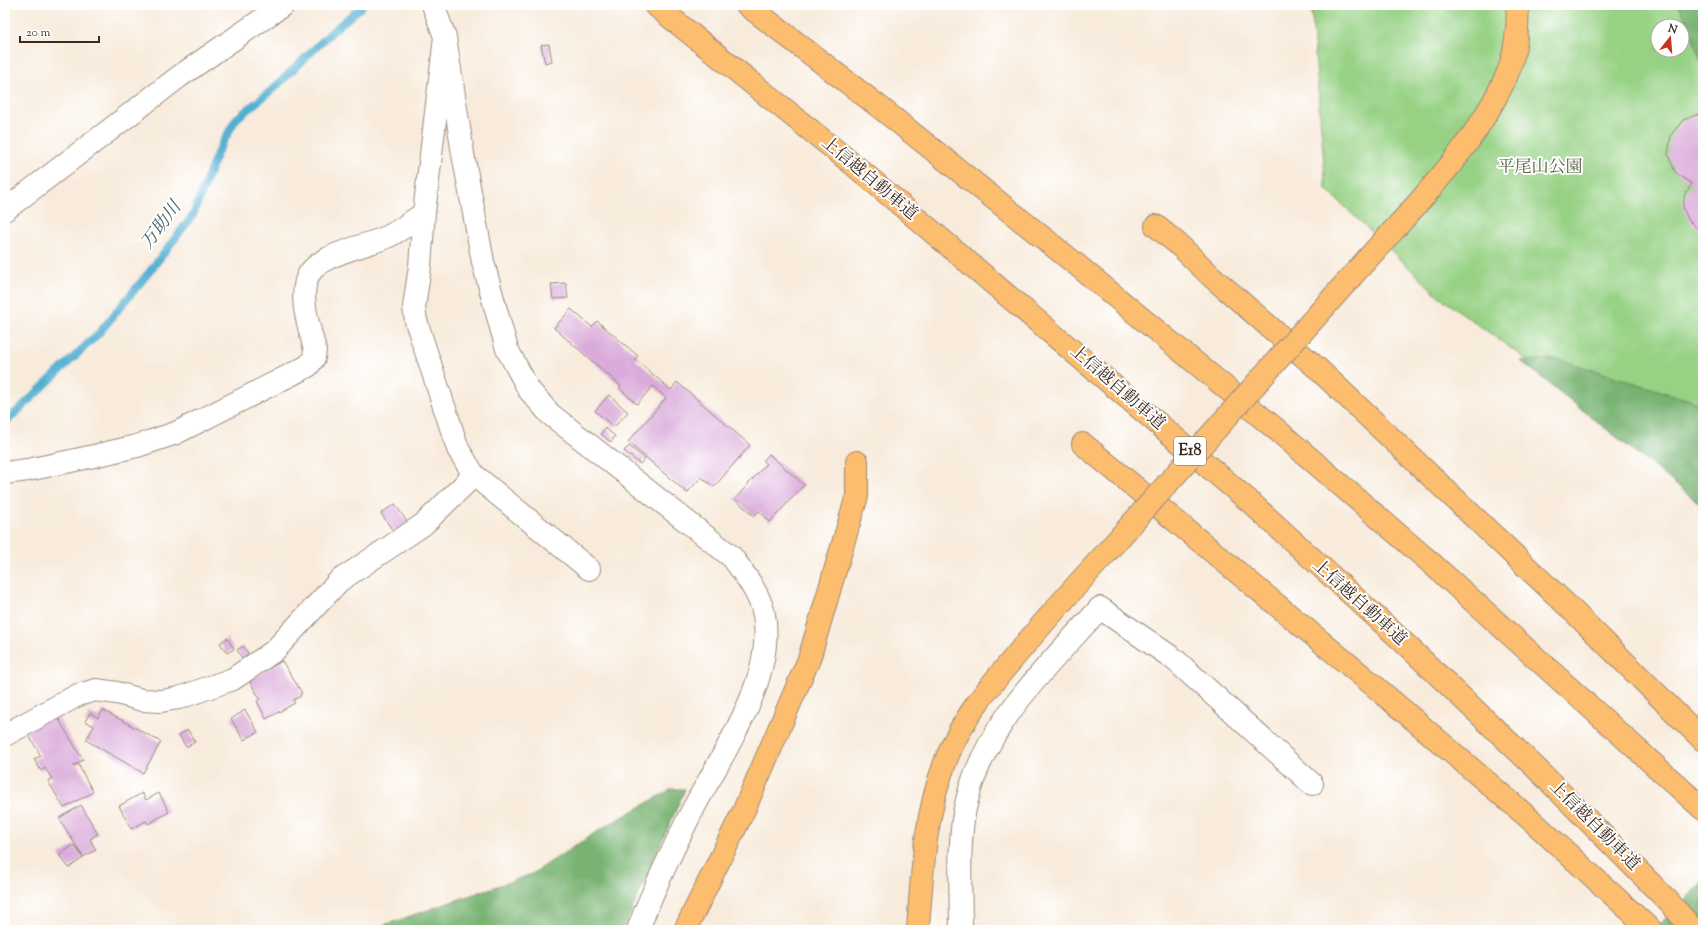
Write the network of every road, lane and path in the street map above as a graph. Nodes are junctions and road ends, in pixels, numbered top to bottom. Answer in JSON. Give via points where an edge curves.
{"nodes":[{"id":1,"x":283,"y":5,"type":"edge"},
{"id":2,"x":433,"y":5,"type":"edge"},
{"id":3,"x":655,"y":5,"type":"edge"},
{"id":4,"x":747,"y":5,"type":"edge"},
{"id":5,"x":1517,"y":5,"type":"edge"},
{"id":6,"x":1699,"y":5,"type":"edge"},
{"id":7,"x":1703,"y":12,"type":"edge"},
{"id":8,"x":445,"y":37,"type":"junction"},
{"id":9,"x":5,"y":210,"type":"edge"},
{"id":10,"x":424,"y":213,"type":"junction"},
{"id":11,"x":1156,"y":226,"type":"dead end"},
{"id":12,"x":1084,"y":444,"type":"dead end"},
{"id":13,"x":857,"y":462,"type":"dead end"},
{"id":14,"x":5,"y":473,"type":"edge"},
{"id":15,"x":474,"y":475,"type":"junction"},
{"id":16,"x":588,"y":569,"type":"dead end"},
{"id":17,"x":5,"y":735,"type":"edge"},
{"id":18,"x":1703,"y":740,"type":"edge"},
{"id":19,"x":1312,"y":784,"type":"dead end"},
{"id":20,"x":1703,"y":809,"type":"edge"},
{"id":21,"x":638,"y":930,"type":"edge"},
{"id":22,"x":685,"y":930,"type":"edge"},
{"id":23,"x":918,"y":930,"type":"edge"},
{"id":24,"x":961,"y":930,"type":"edge"},
{"id":25,"x":1651,"y":930,"type":"edge"},
{"id":26,"x":1694,"y":930,"type":"edge"}],
"edges":[{"from":1,"to":9,"type":"street","via":[[180,76]]},
{"from":2,"to":8,"type":"street"},
{"from":3,"to":26,"type":"highway","name":"上信越自動車道","number":"E18","via":[[856,166],[1249,502],[1538,770]]},
{"from":4,"to":20,"type":"highway","via":[[894,118],[1277,430],[1431,563]]},
{"from":5,"to":23,"type":"highway","bridge":true,"via":[[1515,44],[1507,76],[1477,128],[1450,166],[1106,554],[1047,617],[980,699],[961,728],[948,755],[935,794],[924,856]]},
{"from":6,"to":7,"type":"path"},
{"from":8,"to":10,"type":"street"},
{"from":8,"to":21,"type":"street","via":[[483,262],[507,349],[529,390],[550,414],[732,556],[752,585],[764,614],[765,645],[761,671],[742,719],[688,819]]},
{"from":10,"to":14,"type":"street","via":[[389,236],[324,260],[310,272],[304,296],[315,350],[314,358],[308,366],[176,433],[137,446]]},
{"from":10,"to":15,"type":"street","via":[[414,307],[416,321],[458,449]]},
{"from":11,"to":18,"type":"highway","via":[[1328,379],[1572,610]]},
{"from":12,"to":25,"type":"highway","via":[[1378,689],[1530,820]]},
{"from":13,"to":22,"type":"highway","via":[[857,496],[809,659],[744,810]]},
{"from":15,"to":16,"type":"street"},
{"from":15,"to":17,"type":"street","via":[[424,524],[339,581],[274,651],[233,679],[161,702],[96,690],[78,695]]},
{"from":19,"to":24,"type":"street","via":[[1174,660],[1100,608],[999,726],[979,765],[967,800],[962,836]]}]}
